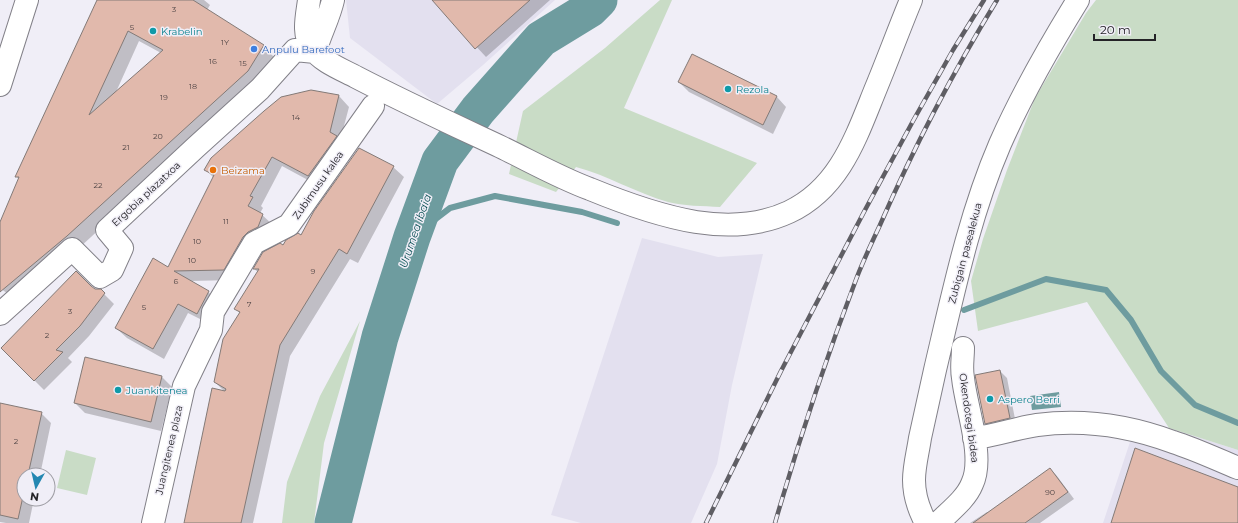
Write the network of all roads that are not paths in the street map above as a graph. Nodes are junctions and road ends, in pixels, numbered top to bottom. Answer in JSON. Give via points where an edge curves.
{"nodes":[{"id":1,"x":27,"y":0,"type":"edge"},
{"id":2,"x":33,"y":0,"type":"edge"},
{"id":3,"x":309,"y":0,"type":"edge"},
{"id":4,"x":332,"y":0,"type":"edge"},
{"id":5,"x":1078,"y":0,"type":"edge"},
{"id":6,"x":910,"y":3,"type":"edge"},
{"id":7,"x":21,"y":21,"type":"junction"},
{"id":8,"x":315,"y":52,"type":"junction"},
{"id":9,"x":0,"y":85,"type":"edge"},
{"id":10,"x":389,"y":100,"type":"junction"},
{"id":11,"x":363,"y":145,"type":"dead end"},
{"id":12,"x":213,"y":312,"type":"joint"},
{"id":13,"x":0,"y":314,"type":"edge"},
{"id":14,"x":963,"y":348,"type":"dead end"},
{"id":15,"x":974,"y":438,"type":"junction"},
{"id":16,"x":1238,"y":468,"type":"edge"},
{"id":17,"x":153,"y":523,"type":"edge"},
{"id":18,"x":926,"y":523,"type":"edge"},
{"id":19,"x":938,"y":523,"type":"edge"}],
"edges":[{"from":1,"to":7,"type":"street"},
{"from":2,"to":7,"type":"street"},
{"from":3,"to":8,"type":"street","via":[[306,32],[308,42]]},
{"from":4,"to":8,"type":"street","via":[[327,22]]},
{"from":5,"to":18,"type":"street","name":"Zubigain pasealekua","via":[[1023,94],[986,180],[968,236],[916,462],[915,496]]},
{"from":6,"to":10,"type":"street","via":[[857,134],[837,173],[814,198],[801,206],[776,218],[748,225],[694,222],[645,210],[588,189]]},
{"from":7,"to":9,"type":"street"},
{"from":8,"to":10,"type":"street"},
{"from":8,"to":13,"type":"street","name":"Ergobia plazatxoa","via":[[295,50],[260,89],[107,230],[122,248],[112,270],[100,277],[72,249]]},
{"from":10,"to":11,"type":"street"},
{"from":10,"to":12,"type":"street","name":"Zubimusu kalea","via":[[290,225],[254,243]]},
{"from":12,"to":17,"type":"street","name":"Juangitenea plaza","via":[[211,330],[184,386]]},
{"from":14,"to":15,"type":"street","name":"Okendotegi bidea","via":[[962,377]]},
{"from":15,"to":16,"type":"street","via":[[1037,425],[1097,424],[1172,441]]},
{"from":15,"to":19,"type":"street","name":"Okendotegi bidea","via":[[977,462],[972,484],[967,493]]}]}
